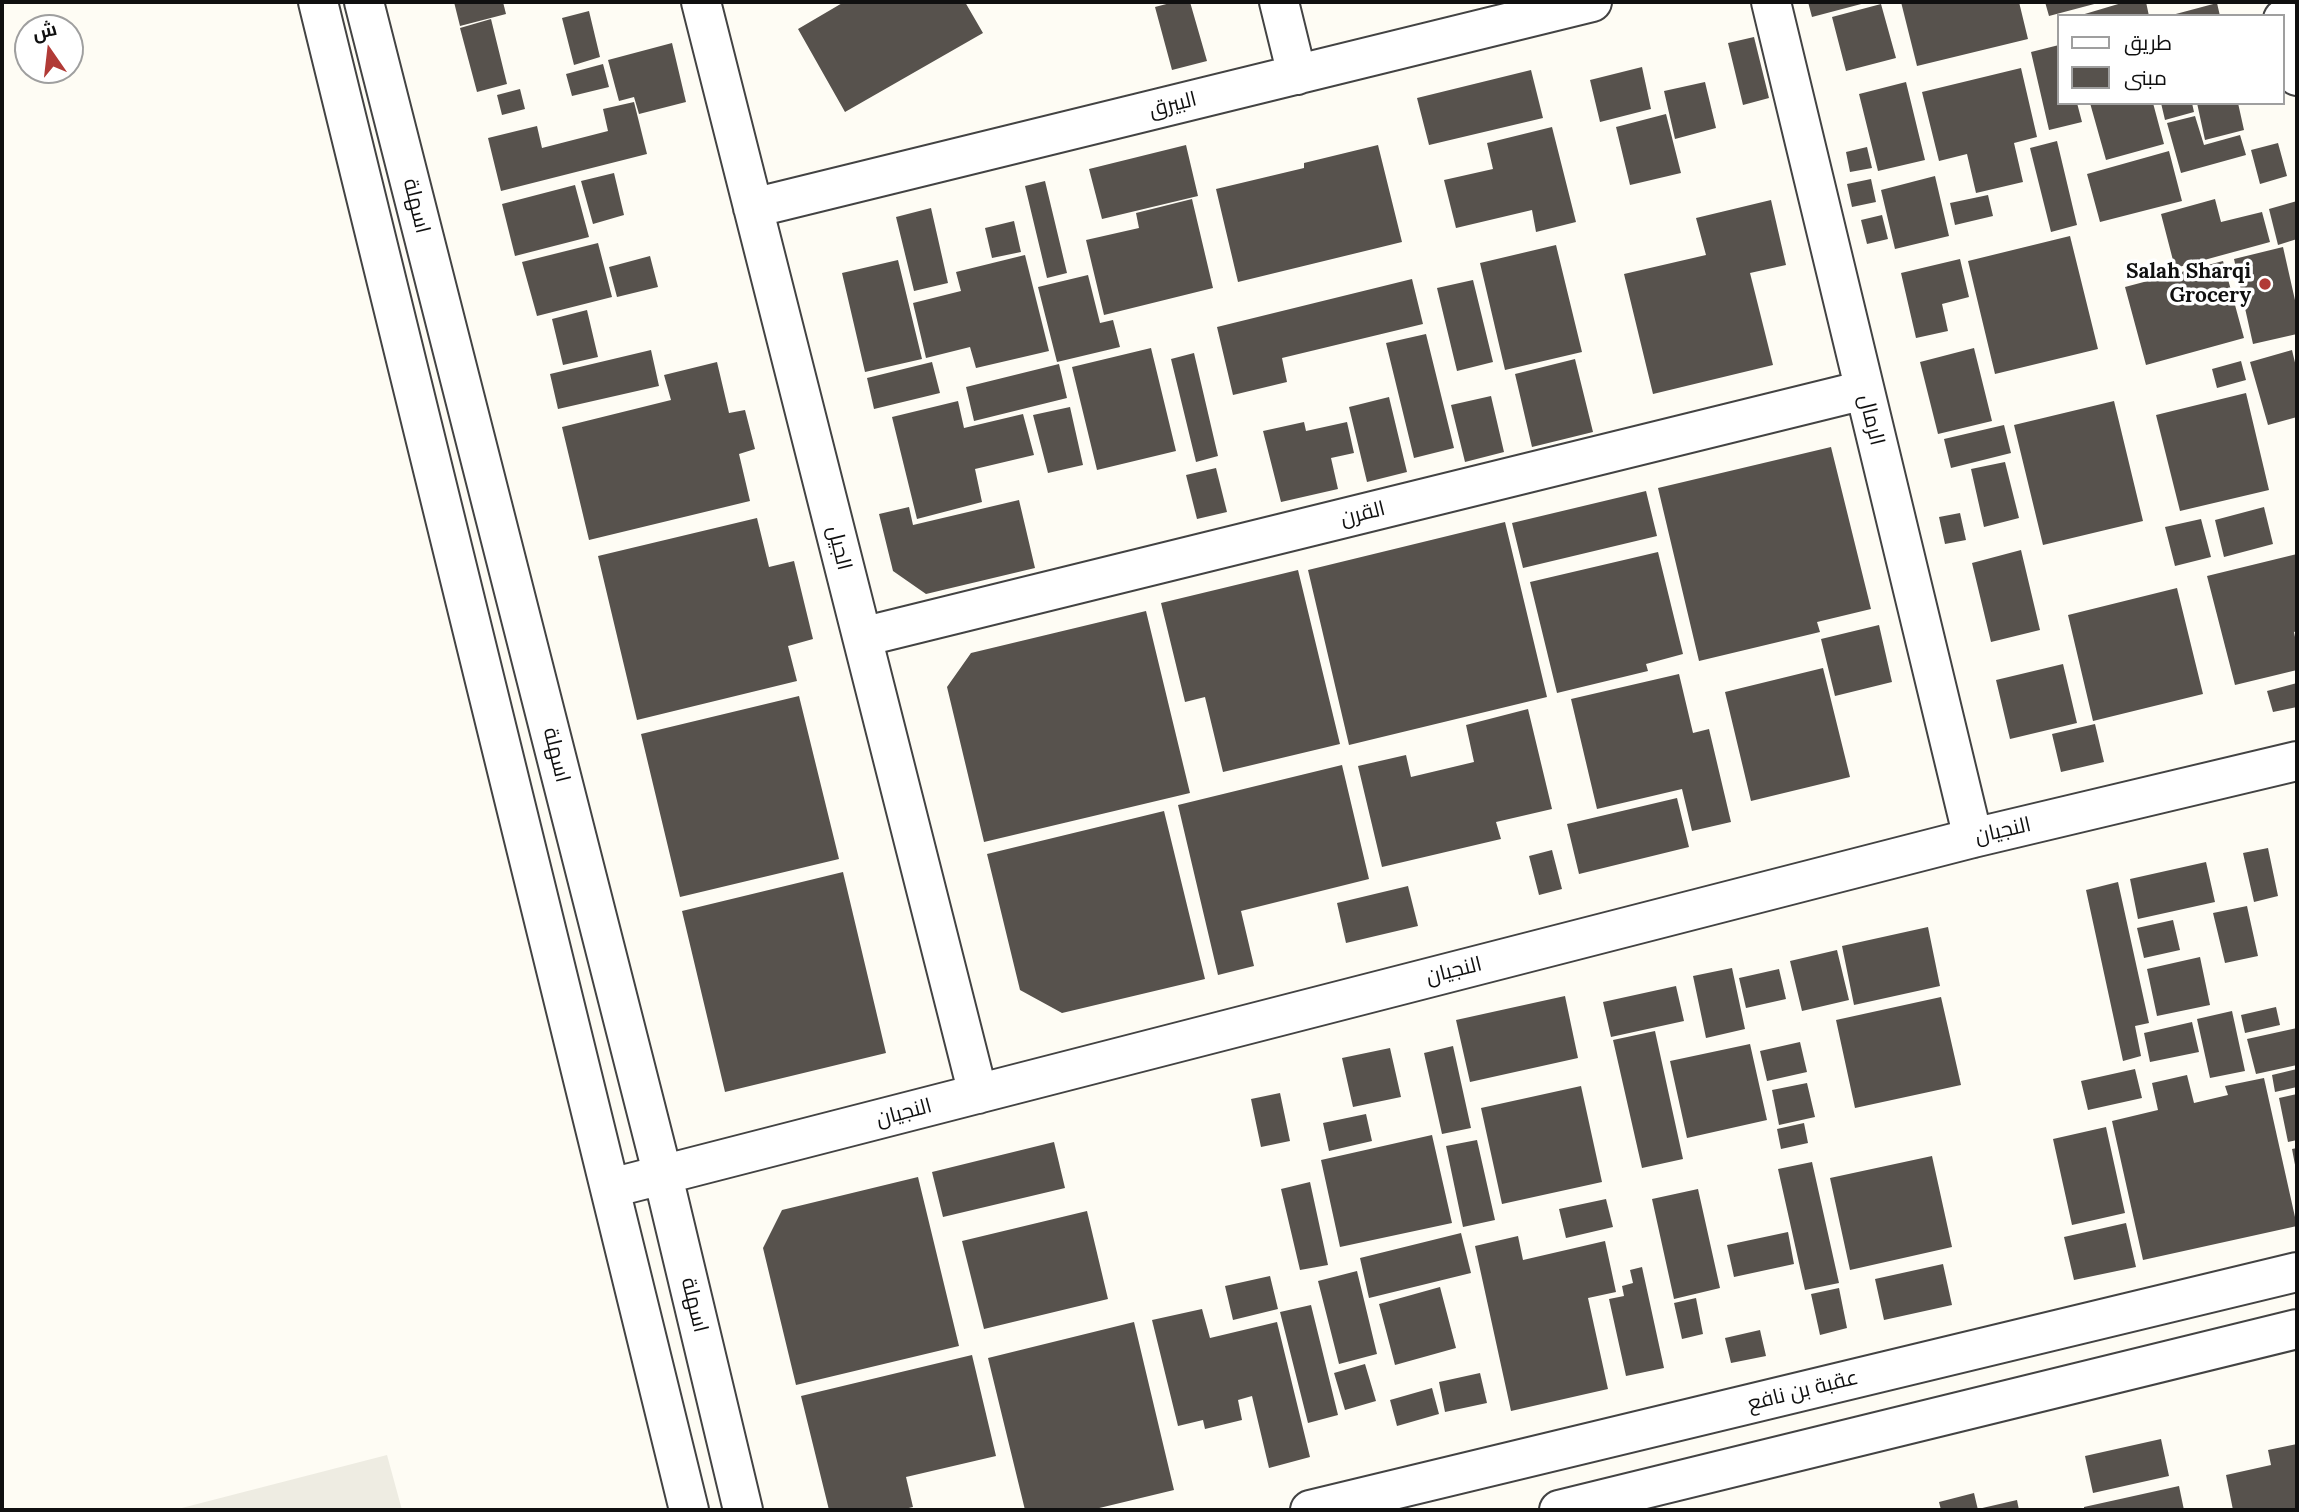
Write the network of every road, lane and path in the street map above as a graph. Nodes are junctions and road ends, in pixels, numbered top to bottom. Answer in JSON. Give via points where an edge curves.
{"nodes":[{"id":1,"x":318,"y":2,"type":"edge"},
{"id":2,"x":364,"y":2,"type":"edge"},
{"id":3,"x":701,"y":2,"type":"edge"},
{"id":4,"x":1279,"y":2,"type":"edge"},
{"id":5,"x":1592,"y":2,"type":"edge"},
{"id":6,"x":1771,"y":2,"type":"edge"},
{"id":7,"x":2285,"y":25,"type":"edge"},
{"id":8,"x":1297,"y":75,"type":"junction"},
{"id":9,"x":2297,"y":76,"type":"edge"},
{"id":10,"x":753,"y":208,"type":"junction"},
{"id":11,"x":1864,"y":390,"type":"junction"},
{"id":12,"x":862,"y":637,"type":"junction"},
{"id":13,"x":2297,"y":761,"type":"edge"},
{"id":14,"x":1973,"y":838,"type":"junction"},
{"id":15,"x":978,"y":1094,"type":"junction"},
{"id":16,"x":663,"y":1176,"type":"junction"},
{"id":17,"x":611,"y":1188,"type":"junction"},
{"id":18,"x":2297,"y":1272,"type":"edge"},
{"id":19,"x":2297,"y":1329,"type":"edge"},
{"id":20,"x":1414,"y":1498,"type":"edge"},
{"id":21,"x":1650,"y":1499,"type":"edge"},
{"id":22,"x":689,"y":1510,"type":"edge"},
{"id":23,"x":743,"y":1510,"type":"edge"},
{"id":24,"x":1310,"y":1510,"type":"edge"},
{"id":25,"x":1559,"y":1510,"type":"edge"}],
"edges":[{"from":1,"to":17,"type":"street"},
{"from":2,"to":16,"type":"street","name":"اسهلة"},
{"from":3,"to":10,"type":"street","name":"الجيل"},
{"from":4,"to":8,"type":"street"},
{"from":5,"to":8,"type":"street","name":"البيرق"},
{"from":6,"to":11,"type":"street","name":"الرمال"},
{"from":7,"to":9,"type":"street"},
{"from":8,"to":10,"type":"street","name":"البيرق"},
{"from":10,"to":12,"type":"street","name":"الجيل"},
{"from":11,"to":12,"type":"street","name":"القرن"},
{"from":11,"to":14,"type":"street","name":"الرمال"},
{"from":12,"to":15,"type":"street","name":"الجيل"},
{"from":13,"to":14,"type":"street","name":"النجيان"},
{"from":14,"to":15,"type":"street","name":"النجيان"},
{"from":15,"to":16,"type":"street","name":"النجيان"},
{"from":16,"to":17,"type":"street","name":"النجيان"},
{"from":16,"to":23,"type":"street","name":"اسهلة"},
{"from":17,"to":22,"type":"street"},
{"from":18,"to":20,"type":"street","name":"عقبة بن نافع"},
{"from":19,"to":21,"type":"street"},
{"from":20,"to":24,"type":"street","name":"عقبة بن نافع"},
{"from":21,"to":25,"type":"street"}]}
